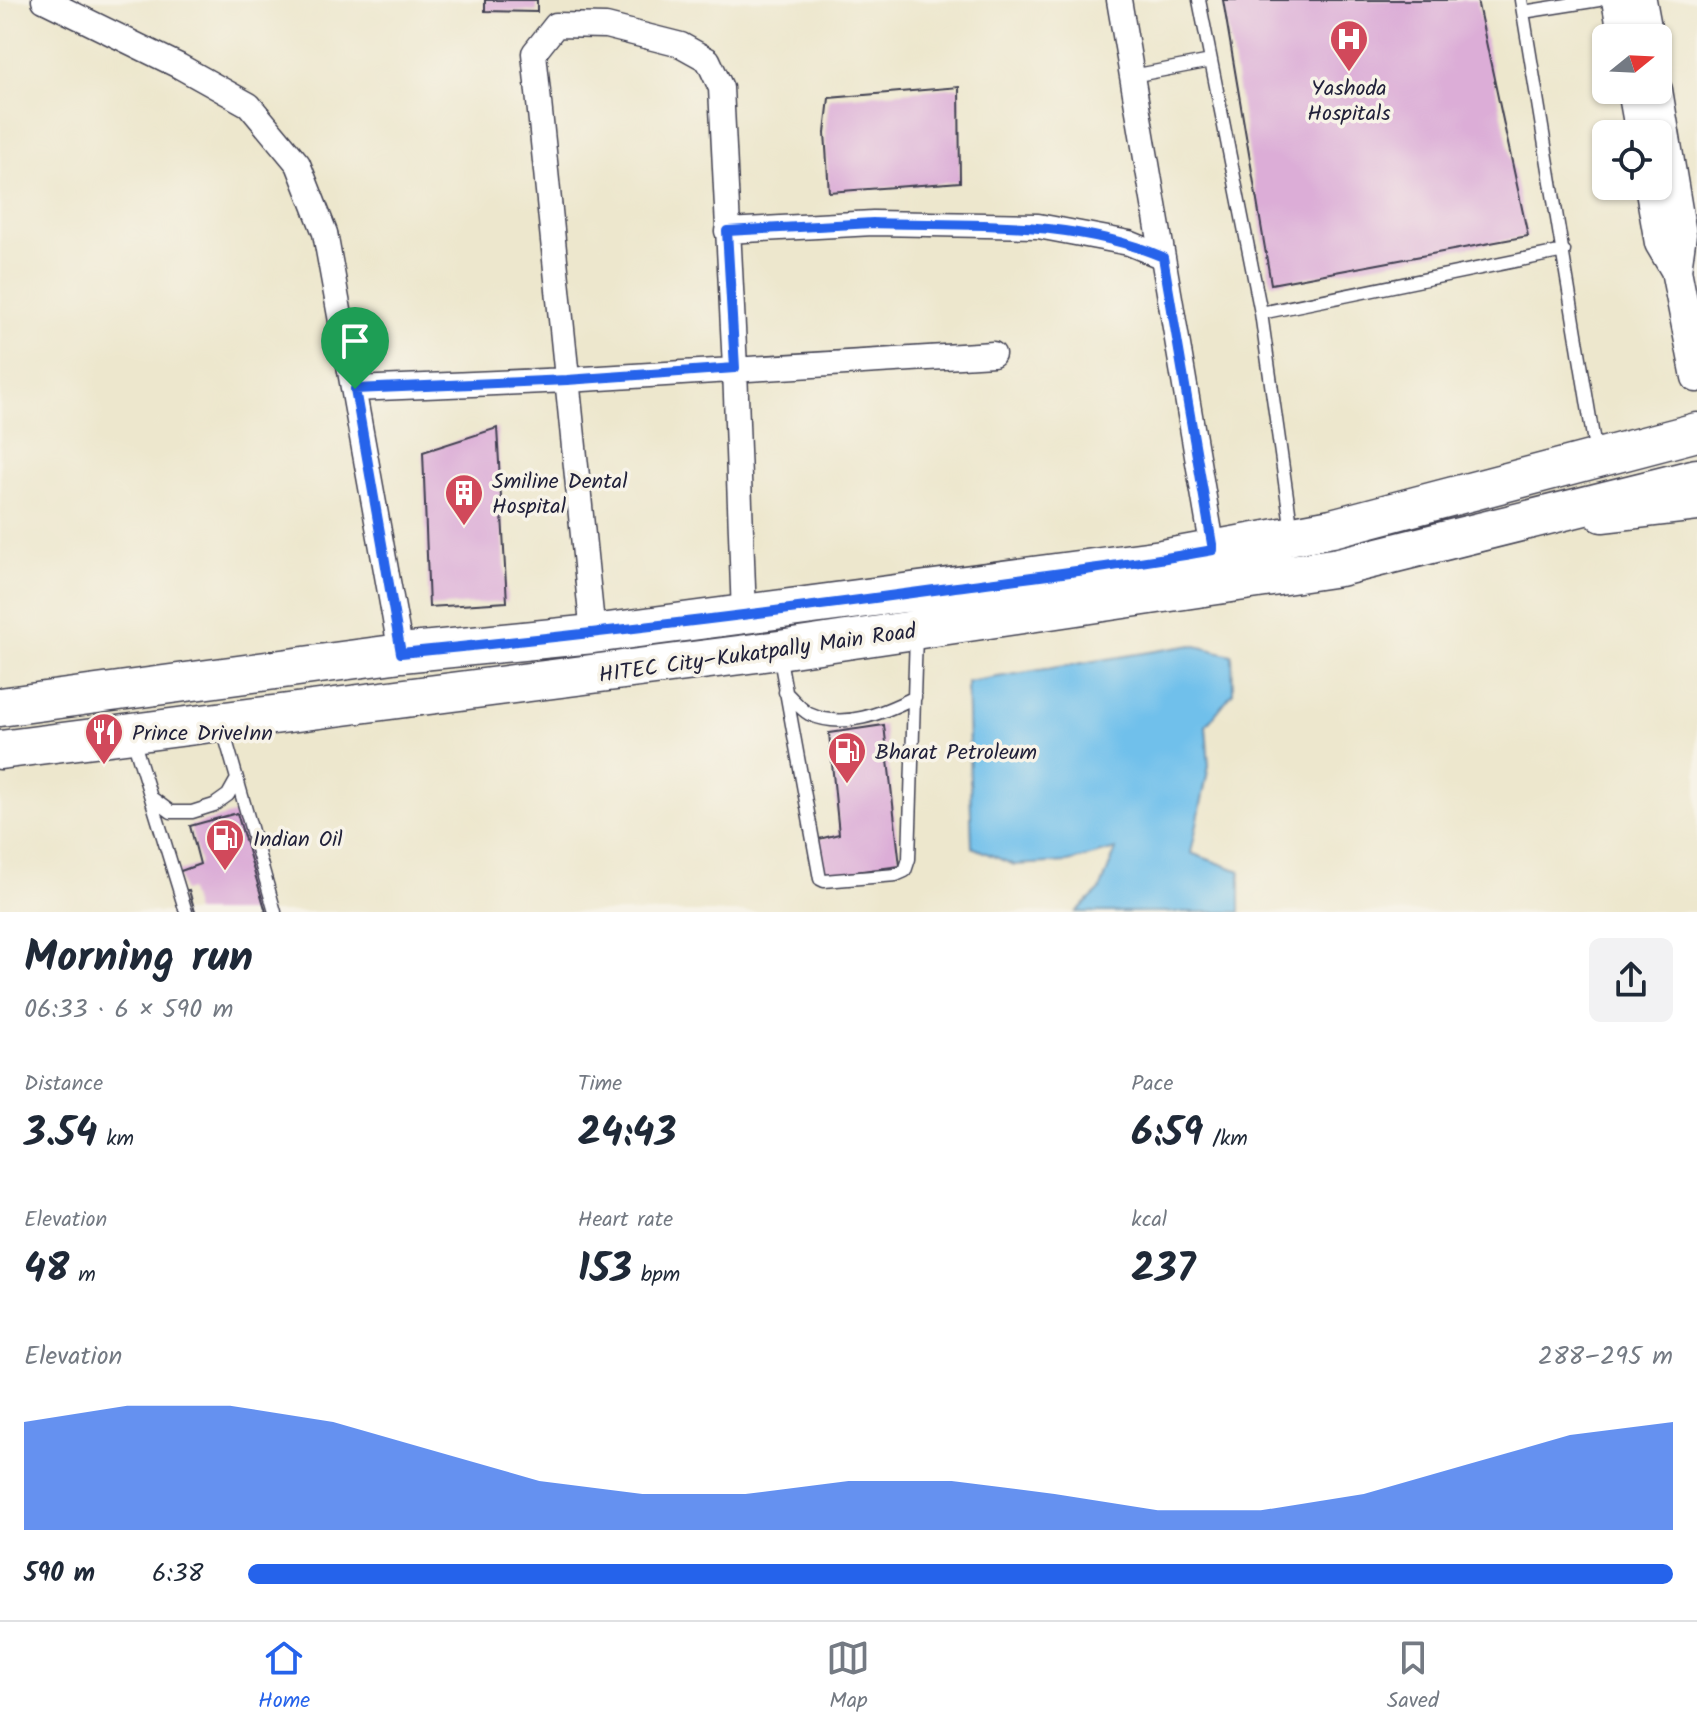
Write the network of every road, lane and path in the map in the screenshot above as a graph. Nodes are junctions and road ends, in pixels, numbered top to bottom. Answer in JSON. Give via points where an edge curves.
{"nodes":[{"id":1,"x":44,"y":0,"type":"edge"},
{"id":2,"x":1119,"y":0,"type":"edge"},
{"id":3,"x":1199,"y":0,"type":"edge"},
{"id":4,"x":1599,"y":0,"type":"edge"},
{"id":5,"x":1617,"y":0,"type":"edge"},
{"id":6,"x":1641,"y":0,"type":"edge"},
{"id":7,"x":1522,"y":6,"type":"edge"},
{"id":8,"x":1621,"y":24,"type":"edge"},
{"id":9,"x":1645,"y":24,"type":"edge"},
{"id":10,"x":1211,"y":61,"type":"junction"},
{"id":11,"x":1132,"y":76,"type":"junction"},
{"id":12,"x":1659,"y":104,"type":"edge"},
{"id":13,"x":1652,"y":200,"type":"edge"},
{"id":14,"x":727,"y":231,"type":"junction"},
{"id":15,"x":1564,"y":251,"type":"junction"},
{"id":16,"x":1163,"y":257,"type":"junction"},
{"id":17,"x":1676,"y":270,"type":"junction"},
{"id":18,"x":1261,"y":313,"type":"junction"},
{"id":19,"x":993,"y":354,"type":"dead end"},
{"id":20,"x":735,"y":368,"type":"junction"},
{"id":21,"x":1697,"y":377,"type":"edge"},
{"id":22,"x":567,"y":380,"type":"junction"},
{"id":23,"x":355,"y":389,"type":"junction"},
{"id":24,"x":1697,"y":432,"type":"edge"},
{"id":25,"x":1597,"y":459,"type":"junction"},
{"id":26,"x":1697,"y":478,"type":"edge"},
{"id":27,"x":1697,"y":504,"type":"edge"},
{"id":28,"x":1509,"y":526,"type":"junction"},
{"id":29,"x":1293,"y":535,"type":"junction"},
{"id":30,"x":1213,"y":550,"type":"junction"},
{"id":31,"x":744,"y":615,"type":"junction"},
{"id":32,"x":916,"y":631,"type":"junction"},
{"id":33,"x":593,"y":634,"type":"junction"},
{"id":34,"x":779,"y":650,"type":"junction"},
{"id":35,"x":401,"y":653,"type":"junction"},
{"id":36,"x":785,"y":692,"type":"junction"},
{"id":37,"x":915,"y":697,"type":"junction"},
{"id":38,"x":0,"y":707,"type":"edge"},
{"id":39,"x":222,"y":723,"type":"junction"},
{"id":40,"x":132,"y":735,"type":"junction"},
{"id":41,"x":0,"y":750,"type":"edge"},
{"id":42,"x":237,"y":779,"type":"junction"},
{"id":43,"x":152,"y":798,"type":"junction"},
{"id":44,"x":186,"y":912,"type":"edge"},
{"id":45,"x":275,"y":912,"type":"edge"}],
"edges":[{"from":1,"to":23,"type":"street","via":[[249,105],[298,164],[325,233]]},
{"from":2,"to":11,"type":"street"},
{"from":3,"to":10,"type":"lane"},
{"from":4,"to":7,"type":"lane"},
{"from":5,"to":8,"type":"street"},
{"from":6,"to":9,"type":"street"},
{"from":7,"to":15,"type":"lane"},
{"from":10,"to":11,"type":"lane"},
{"from":10,"to":18,"type":"lane"},
{"from":11,"to":16,"type":"street"},
{"from":12,"to":17,"type":"street","via":[[1681,234]]},
{"from":13,"to":17,"type":"street","via":[[1660,243]]},
{"from":14,"to":16,"type":"street","via":[[873,223],[1038,226],[1129,243]]},
{"from":14,"to":20,"type":"street"},
{"from":14,"to":22,"type":"street","via":[[721,88],[708,60],[681,45],[606,26],[556,25],[534,53]]},
{"from":15,"to":18,"type":"lane"},
{"from":15,"to":25,"type":"lane"},
{"from":16,"to":30,"type":"street"},
{"from":17,"to":21,"type":"street"},
{"from":18,"to":29,"type":"lane"},
{"from":19,"to":20,"type":"street"},
{"from":20,"to":22,"type":"street"},
{"from":20,"to":31,"type":"street"},
{"from":22,"to":23,"type":"street"},
{"from":22,"to":33,"type":"street"},
{"from":23,"to":35,"type":"street"},
{"from":24,"to":25,"type":"main road","name":"HITEC City–Kukatpally Main Road"},
{"from":25,"to":29,"type":"main road","name":"HITEC City–Kukatpally Main Road"},
{"from":26,"to":28,"type":"main road","name":"HITEC City–Kukatpally Main Road"},
{"from":27,"to":28,"type":"main road"},
{"from":28,"to":32,"type":"main road","name":"HITEC City–Kukatpally Main Road","via":[[1339,567]]},
{"from":29,"to":30,"type":"main road","name":"HITEC City–Kukatpally Main Road"},
{"from":30,"to":31,"type":"main road","name":"HITEC City–Kukatpally Main Road"},
{"from":31,"to":33,"type":"main road","name":"HITEC City–Kukatpally Main Road"},
{"from":32,"to":34,"type":"main road","name":"HITEC City–Kukatpally Main Road"},
{"from":32,"to":37,"type":"lane"},
{"from":33,"to":35,"type":"main road","name":"HITEC City–Kukatpally Main Road"},
{"from":34,"to":36,"type":"lane"},
{"from":34,"to":39,"type":"main road","name":"HITEC City–Kukatpally Main Road"},
{"from":35,"to":38,"type":"main road","name":"HITEC City–Kukatpally Main Road"},
{"from":36,"to":37,"type":"lane","via":[[806,713],[833,721],[883,713]]},
{"from":36,"to":37,"type":"lane","via":[[818,872],[824,881],[905,871]]},
{"from":39,"to":40,"type":"main road","name":"HITEC City–Kukatpally Main Road"},
{"from":39,"to":42,"type":"lane"},
{"from":40,"to":41,"type":"main road","name":"HITEC City–Kukatpally Main Road"},
{"from":40,"to":43,"type":"lane"},
{"from":42,"to":43,"type":"lane","via":[[228,795],[192,812],[171,812]]},
{"from":42,"to":45,"type":"lane"},
{"from":43,"to":44,"type":"lane"}]}
